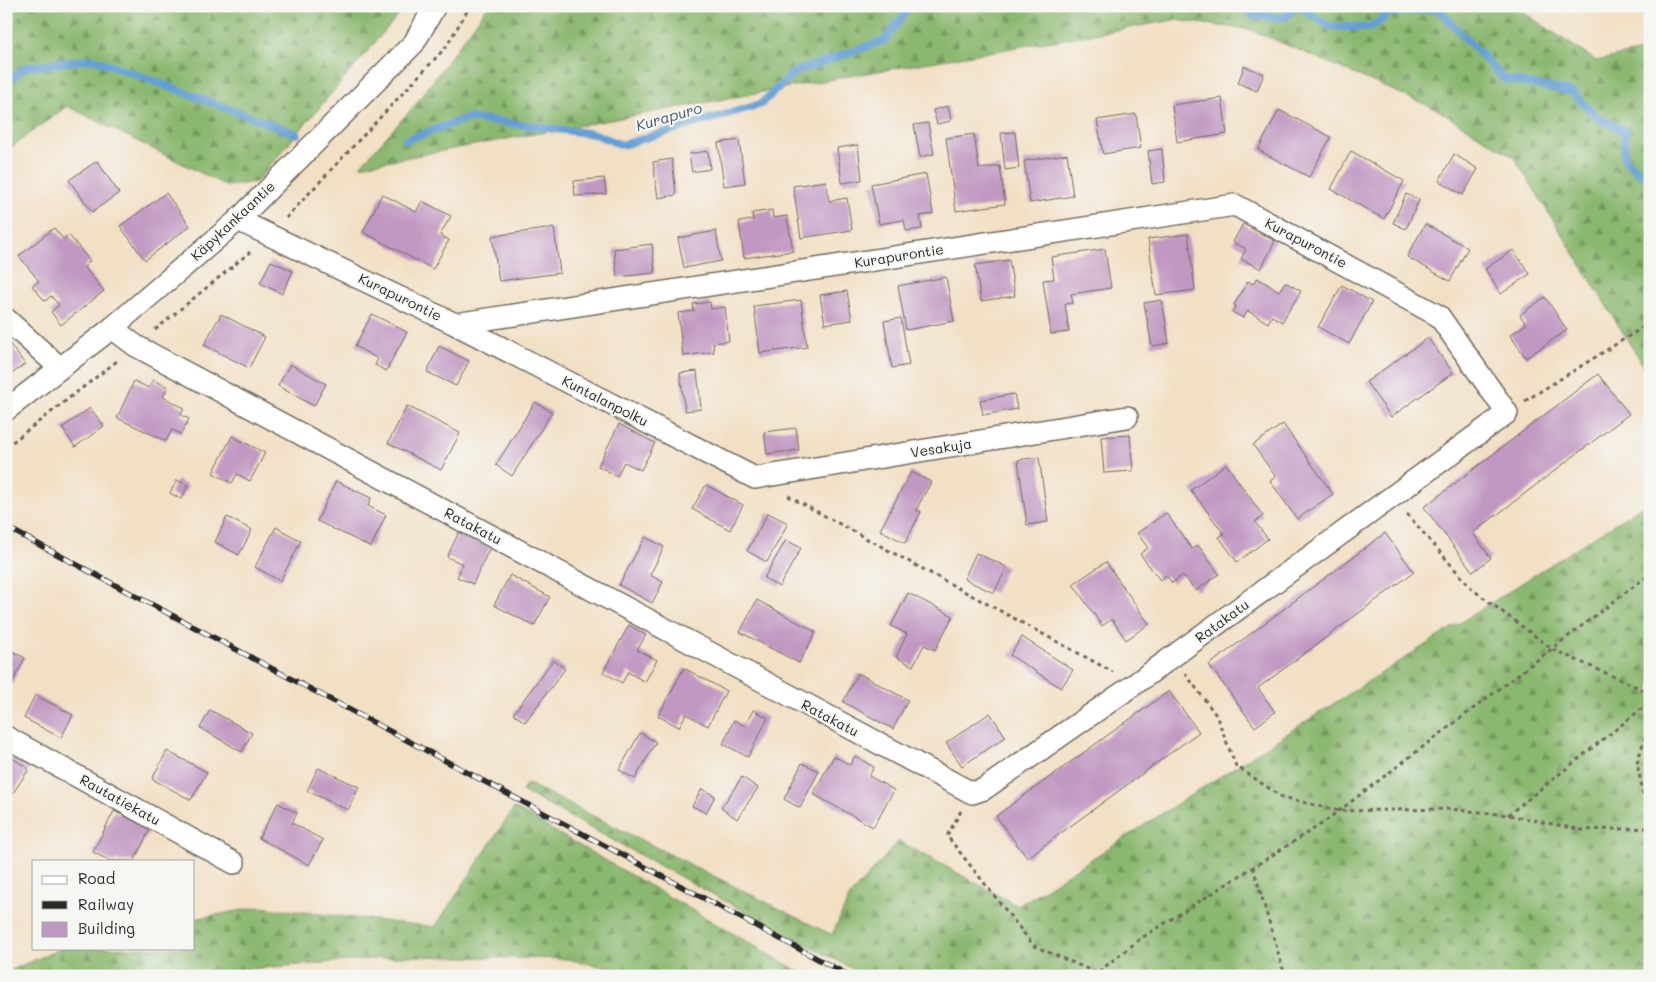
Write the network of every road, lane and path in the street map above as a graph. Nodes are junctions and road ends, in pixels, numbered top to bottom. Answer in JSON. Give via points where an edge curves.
{"nodes":[{"id":1,"x":435,"y":6,"type":"edge"},
{"id":2,"x":238,"y":220,"type":"junction"},
{"id":3,"x":6,"y":319,"type":"edge"},
{"id":4,"x":455,"y":324,"type":"junction"},
{"id":5,"x":1650,"y":324,"type":"edge"},
{"id":6,"x":112,"y":328,"type":"junction"},
{"id":7,"x":59,"y":367,"type":"junction"},
{"id":8,"x":6,"y":410,"type":"edge"},
{"id":9,"x":1507,"y":413,"type":"junction"},
{"id":10,"x":1127,"y":417,"type":"dead end"},
{"id":11,"x":755,"y":478,"type":"junction"},
{"id":12,"x":1392,"y":497,"type":"junction"},
{"id":13,"x":1650,"y":574,"type":"edge"},
{"id":14,"x":1552,"y":649,"type":"junction"},
{"id":15,"x":1173,"y":656,"type":"junction"},
{"id":16,"x":1135,"y":684,"type":"junction"},
{"id":17,"x":1650,"y":693,"type":"edge"},
{"id":18,"x":1650,"y":702,"type":"edge"},
{"id":19,"x":1650,"y":720,"type":"edge"},
{"id":20,"x":6,"y":737,"type":"edge"},
{"id":21,"x":972,"y":793,"type":"junction"},
{"id":22,"x":1339,"y":811,"type":"junction"},
{"id":23,"x":1508,"y":814,"type":"junction"},
{"id":24,"x":1650,"y":827,"type":"edge"},
{"id":25,"x":234,"y":863,"type":"dead end"},
{"id":26,"x":1253,"y":867,"type":"junction"},
{"id":27,"x":1285,"y":976,"type":"edge"}],
"edges":[{"from":1,"to":2,"type":"street","name":"Käpykankaantie","via":[[414,43]]},
{"from":2,"to":4,"type":"street","name":"Kurapurontie"},
{"from":2,"to":6,"type":"street","name":"Käpykankaantie"},
{"from":3,"to":7,"type":"street"},
{"from":4,"to":9,"type":"street","name":"Kurapurontie","via":[[1235,205],[1439,316]]},
{"from":4,"to":11,"type":"street","name":"Kuntalanpolku"},
{"from":5,"to":9,"type":"path"},
{"from":6,"to":7,"type":"street","name":"Käpykankaantie"},
{"from":6,"to":21,"type":"street","name":"Ratakatu","via":[[136,346]]},
{"from":7,"to":8,"type":"street","name":"Käpykankaantie"},
{"from":9,"to":12,"type":"street","name":"Ratakatu"},
{"from":10,"to":11,"type":"street","name":"Vesakuja"},
{"from":11,"to":16,"type":"path"},
{"from":12,"to":14,"type":"path","via":[[1472,589]]},
{"from":12,"to":15,"type":"street","name":"Ratakatu"},
{"from":13,"to":14,"type":"path"},
{"from":14,"to":17,"type":"path"},
{"from":14,"to":22,"type":"path"},
{"from":15,"to":16,"type":"street","name":"Ratakatu"},
{"from":15,"to":22,"type":"path","via":[[1216,716],[1236,766],[1282,797]]},
{"from":16,"to":21,"type":"street","name":"Ratakatu","via":[[984,789]]},
{"from":18,"to":23,"type":"path"},
{"from":19,"to":24,"type":"path","via":[[1637,763]]},
{"from":20,"to":25,"type":"street","name":"Rautatiekatu"},
{"from":21,"to":26,"type":"path","via":[[947,836],[1034,946],[1097,973],[1140,939]]},
{"from":22,"to":23,"type":"path","via":[[1450,809]]},
{"from":22,"to":26,"type":"path"},
{"from":23,"to":24,"type":"path","via":[[1582,830]]},
{"from":26,"to":27,"type":"path"}]}
